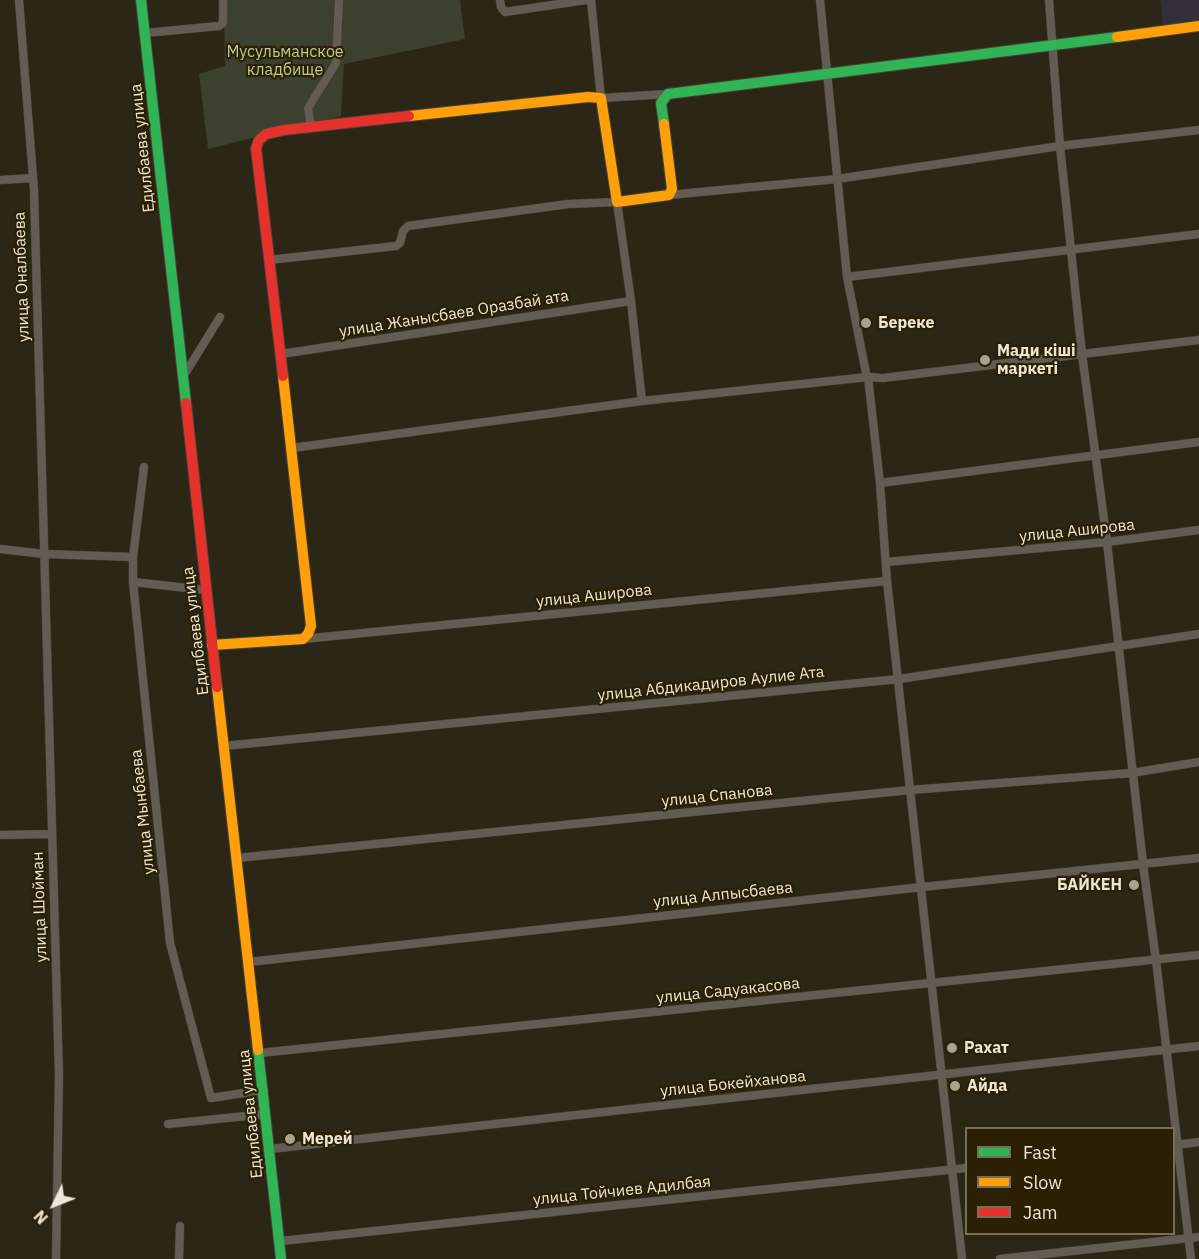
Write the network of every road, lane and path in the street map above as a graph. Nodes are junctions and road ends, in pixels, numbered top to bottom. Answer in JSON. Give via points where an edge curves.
{"nodes":[{"id":1,"x":19,"y":0,"type":"edge"},
{"id":2,"x":141,"y":0,"type":"edge"},
{"id":3,"x":223,"y":0,"type":"edge"},
{"id":4,"x":339,"y":0,"type":"edge"},
{"id":5,"x":500,"y":0,"type":"edge"},
{"id":6,"x":586,"y":0,"type":"edge"},
{"id":7,"x":591,"y":0,"type":"edge"},
{"id":8,"x":820,"y":0,"type":"edge"},
{"id":9,"x":1048,"y":0,"type":"edge"},
{"id":10,"x":1199,"y":26,"type":"edge"},
{"id":11,"x":145,"y":33,"type":"junction"},
{"id":12,"x":1051,"y":44,"type":"junction"},
{"id":13,"x":828,"y":73,"type":"junction"},
{"id":14,"x":668,"y":94,"type":"junction"},
{"id":15,"x":601,"y":98,"type":"junction"},
{"id":16,"x":311,"y":127,"type":"junction"},
{"id":17,"x":1199,"y":130,"type":"edge"},
{"id":18,"x":1060,"y":146,"type":"junction"},
{"id":19,"x":33,"y":177,"type":"junction"},
{"id":20,"x":837,"y":178,"type":"junction"},
{"id":21,"x":0,"y":180,"type":"edge"},
{"id":22,"x":669,"y":195,"type":"junction"},
{"id":23,"x":617,"y":202,"type":"junction"},
{"id":24,"x":1199,"y":234,"type":"edge"},
{"id":25,"x":1071,"y":249,"type":"junction"},
{"id":26,"x":269,"y":260,"type":"junction"},
{"id":27,"x":847,"y":277,"type":"junction"},
{"id":28,"x":631,"y":301,"type":"junction"},
{"id":29,"x":220,"y":317,"type":"dead end"},
{"id":30,"x":1199,"y":340,"type":"edge"},
{"id":31,"x":281,"y":354,"type":"junction"},
{"id":32,"x":1082,"y":354,"type":"junction"},
{"id":33,"x":183,"y":377,"type":"junction"},
{"id":34,"x":868,"y":377,"type":"junction"},
{"id":35,"x":642,"y":401,"type":"junction"},
{"id":36,"x":1199,"y":442,"type":"edge"},
{"id":37,"x":292,"y":448,"type":"junction"},
{"id":38,"x":1096,"y":456,"type":"junction"},
{"id":39,"x":144,"y":467,"type":"dead end"},
{"id":40,"x":880,"y":483,"type":"junction"},
{"id":41,"x":1199,"y":530,"type":"edge"},
{"id":42,"x":1107,"y":542,"type":"junction"},
{"id":43,"x":0,"y":549,"type":"edge"},
{"id":44,"x":44,"y":554,"type":"junction"},
{"id":45,"x":134,"y":557,"type":"junction"},
{"id":46,"x":886,"y":562,"type":"junction"},
{"id":47,"x":887,"y":581,"type":"junction"},
{"id":48,"x":133,"y":582,"type":"junction"},
{"id":49,"x":206,"y":590,"type":"junction"},
{"id":50,"x":1199,"y":634,"type":"edge"},
{"id":51,"x":303,"y":639,"type":"junction"},
{"id":52,"x":212,"y":645,"type":"junction"},
{"id":53,"x":1118,"y":645,"type":"junction"},
{"id":54,"x":899,"y":679,"type":"junction"},
{"id":55,"x":224,"y":746,"type":"junction"},
{"id":56,"x":1199,"y":762,"type":"edge"},
{"id":57,"x":1132,"y":773,"type":"junction"},
{"id":58,"x":910,"y":790,"type":"junction"},
{"id":59,"x":52,"y":834,"type":"junction"},
{"id":60,"x":0,"y":835,"type":"edge"},
{"id":61,"x":237,"y":858,"type":"junction"},
{"id":62,"x":1199,"y":858,"type":"edge"},
{"id":63,"x":1143,"y":864,"type":"junction"},
{"id":64,"x":922,"y":886,"type":"junction"},
{"id":65,"x":1199,"y":955,"type":"edge"},
{"id":66,"x":1156,"y":960,"type":"junction"},
{"id":67,"x":249,"y":962,"type":"junction"},
{"id":68,"x":930,"y":984,"type":"junction"},
{"id":69,"x":1199,"y":1046,"type":"edge"},
{"id":70,"x":1167,"y":1050,"type":"junction"},
{"id":71,"x":260,"y":1053,"type":"junction"},
{"id":72,"x":941,"y":1074,"type":"junction"},
{"id":73,"x":264,"y":1090,"type":"junction"},
{"id":74,"x":266,"y":1114,"type":"junction"},
{"id":75,"x":168,"y":1124,"type":"dead end"},
{"id":76,"x":1174,"y":1127,"type":"edge"},
{"id":77,"x":1199,"y":1142,"type":"edge"},
{"id":78,"x":1176,"y":1145,"type":"edge"},
{"id":79,"x":270,"y":1149,"type":"junction"},
{"id":80,"x":965,"y":1168,"type":"edge"},
{"id":81,"x":952,"y":1169,"type":"junction"},
{"id":82,"x":180,"y":1226,"type":"dead end"},
{"id":83,"x":1199,"y":1237,"type":"edge"},
{"id":84,"x":1189,"y":1238,"type":"junction"},
{"id":85,"x":281,"y":1241,"type":"junction"},
{"id":86,"x":56,"y":1259,"type":"edge"},
{"id":87,"x":179,"y":1259,"type":"edge"},
{"id":88,"x":281,"y":1259,"type":"edge"},
{"id":89,"x":962,"y":1259,"type":"edge"},
{"id":90,"x":1000,"y":1259,"type":"edge"},
{"id":91,"x":1191,"y":1259,"type":"edge"}],
"edges":[{"from":1,"to":19,"type":"street","name":"улица Оналбаева"},
{"from":2,"to":11,"type":"street","name":"Едилбаева улица"},
{"from":3,"to":11,"type":"street","via":[[223,23],[219,26]]},
{"from":4,"to":16,"type":"street","via":[[336,63],[308,108]]},
{"from":5,"to":6,"type":"street","via":[[505,12]]},
{"from":7,"to":15,"type":"street"},
{"from":8,"to":13,"type":"street"},
{"from":9,"to":12,"type":"street"},
{"from":10,"to":12,"type":"street"},
{"from":11,"to":33,"type":"street","name":"Едилбаева улица"},
{"from":12,"to":13,"type":"street"},
{"from":12,"to":18,"type":"street"},
{"from":13,"to":14,"type":"street"},
{"from":13,"to":20,"type":"street"},
{"from":14,"to":15,"type":"street"},
{"from":14,"to":22,"type":"street","via":[[661,103],[672,189]]},
{"from":15,"to":16,"type":"street"},
{"from":15,"to":23,"type":"street"},
{"from":16,"to":26,"type":"street","via":[[266,134],[256,148]]},
{"from":17,"to":18,"type":"street"},
{"from":18,"to":20,"type":"street"},
{"from":18,"to":25,"type":"street"},
{"from":19,"to":21,"type":"street"},
{"from":19,"to":44,"type":"street","name":"улица Оналбаева"},
{"from":20,"to":22,"type":"street"},
{"from":20,"to":27,"type":"street"},
{"from":22,"to":23,"type":"street"},
{"from":23,"to":26,"type":"street","via":[[568,204],[408,226],[396,246]]},
{"from":23,"to":28,"type":"street"},
{"from":24,"to":25,"type":"street"},
{"from":25,"to":27,"type":"street"},
{"from":25,"to":32,"type":"street"},
{"from":26,"to":31,"type":"street"},
{"from":27,"to":34,"type":"street"},
{"from":28,"to":31,"type":"street","name":"улица Жанысбаев Оразбай ата"},
{"from":28,"to":35,"type":"street"},
{"from":29,"to":33,"type":"street"},
{"from":30,"to":32,"type":"street"},
{"from":31,"to":37,"type":"street"},
{"from":32,"to":34,"type":"street"},
{"from":32,"to":38,"type":"street"},
{"from":33,"to":49,"type":"street","name":"Едилбаева улица"},
{"from":34,"to":35,"type":"street"},
{"from":34,"to":40,"type":"street"},
{"from":35,"to":37,"type":"street"},
{"from":36,"to":38,"type":"street"},
{"from":37,"to":51,"type":"street","via":[[311,626]]},
{"from":38,"to":40,"type":"street"},
{"from":38,"to":42,"type":"street"},
{"from":39,"to":45,"type":"street","name":"улица Мынбаева"},
{"from":40,"to":46,"type":"street"},
{"from":41,"to":42,"type":"street","name":"улица Аширова"},
{"from":42,"to":46,"type":"street","name":"улица Аширова"},
{"from":42,"to":53,"type":"street"},
{"from":43,"to":44,"type":"street"},
{"from":44,"to":45,"type":"street"},
{"from":44,"to":59,"type":"street","name":"улица Шойман"},
{"from":45,"to":48,"type":"street","name":"улица Мынбаева"},
{"from":46,"to":47,"type":"street"},
{"from":47,"to":51,"type":"street","name":"улица Аширова"},
{"from":47,"to":54,"type":"street"},
{"from":48,"to":49,"type":"street"},
{"from":48,"to":73,"type":"street","name":"улица Мынбаева","via":[[170,943],[211,1098]]},
{"from":49,"to":52,"type":"street","name":"Едилбаева улица"},
{"from":50,"to":53,"type":"street","name":"улица Абдикадиров Аулие Ата"},
{"from":51,"to":52,"type":"street"},
{"from":52,"to":55,"type":"street","name":"Едилбаева улица"},
{"from":53,"to":54,"type":"street","name":"улица Абдикадиров Аулие Ата"},
{"from":53,"to":57,"type":"street"},
{"from":54,"to":55,"type":"street","name":"улица Абдикадиров Аулие Ата"},
{"from":54,"to":58,"type":"street"},
{"from":55,"to":61,"type":"street","name":"Едилбаева улица"},
{"from":56,"to":57,"type":"street","name":"улица Спанова"},
{"from":57,"to":58,"type":"street","name":"улица Спанова"},
{"from":57,"to":63,"type":"street"},
{"from":58,"to":61,"type":"street","name":"улица Спанова"},
{"from":58,"to":64,"type":"street"},
{"from":59,"to":60,"type":"street"},
{"from":59,"to":86,"type":"street","name":"улица Шойман","via":[[59,1075]]},
{"from":61,"to":67,"type":"street","name":"Едилбаева улица"},
{"from":62,"to":63,"type":"street","name":"улица Алпысбаева"},
{"from":63,"to":64,"type":"street","name":"улица Алпысбаева"},
{"from":63,"to":66,"type":"street"},
{"from":64,"to":67,"type":"street","name":"улица Алпысбаева"},
{"from":64,"to":68,"type":"street"},
{"from":65,"to":66,"type":"street","name":"улица Садуакасова"},
{"from":66,"to":68,"type":"street","name":"улица Садуакасова"},
{"from":66,"to":70,"type":"street"},
{"from":67,"to":71,"type":"street","name":"Едилбаева улица"},
{"from":68,"to":71,"type":"street","name":"улица Садуакасова"},
{"from":68,"to":72,"type":"street"},
{"from":69,"to":70,"type":"street","name":"улица Бокейханова"},
{"from":70,"to":72,"type":"street","name":"улица Бокейханова"},
{"from":70,"to":76,"type":"street"},
{"from":71,"to":73,"type":"street","name":"Едилбаева улица"},
{"from":72,"to":79,"type":"street","name":"улица Бокейханова"},
{"from":72,"to":81,"type":"street"},
{"from":73,"to":74,"type":"street","name":"Едилбаева улица"},
{"from":74,"to":75,"type":"street"},
{"from":74,"to":79,"type":"street","name":"Едилбаева улица"},
{"from":77,"to":78,"type":"street"},
{"from":78,"to":84,"type":"street"},
{"from":79,"to":85,"type":"street","name":"Едилбаева улица"},
{"from":80,"to":81,"type":"street","name":"улица Тойчиев Адилбая"},
{"from":81,"to":85,"type":"street","name":"улица Тойчиев Адилбая"},
{"from":81,"to":89,"type":"street"},
{"from":82,"to":87,"type":"street"},
{"from":83,"to":84,"type":"street"},
{"from":84,"to":90,"type":"street"},
{"from":84,"to":91,"type":"street"},
{"from":85,"to":88,"type":"street","name":"Едилбаева улица"}]}
